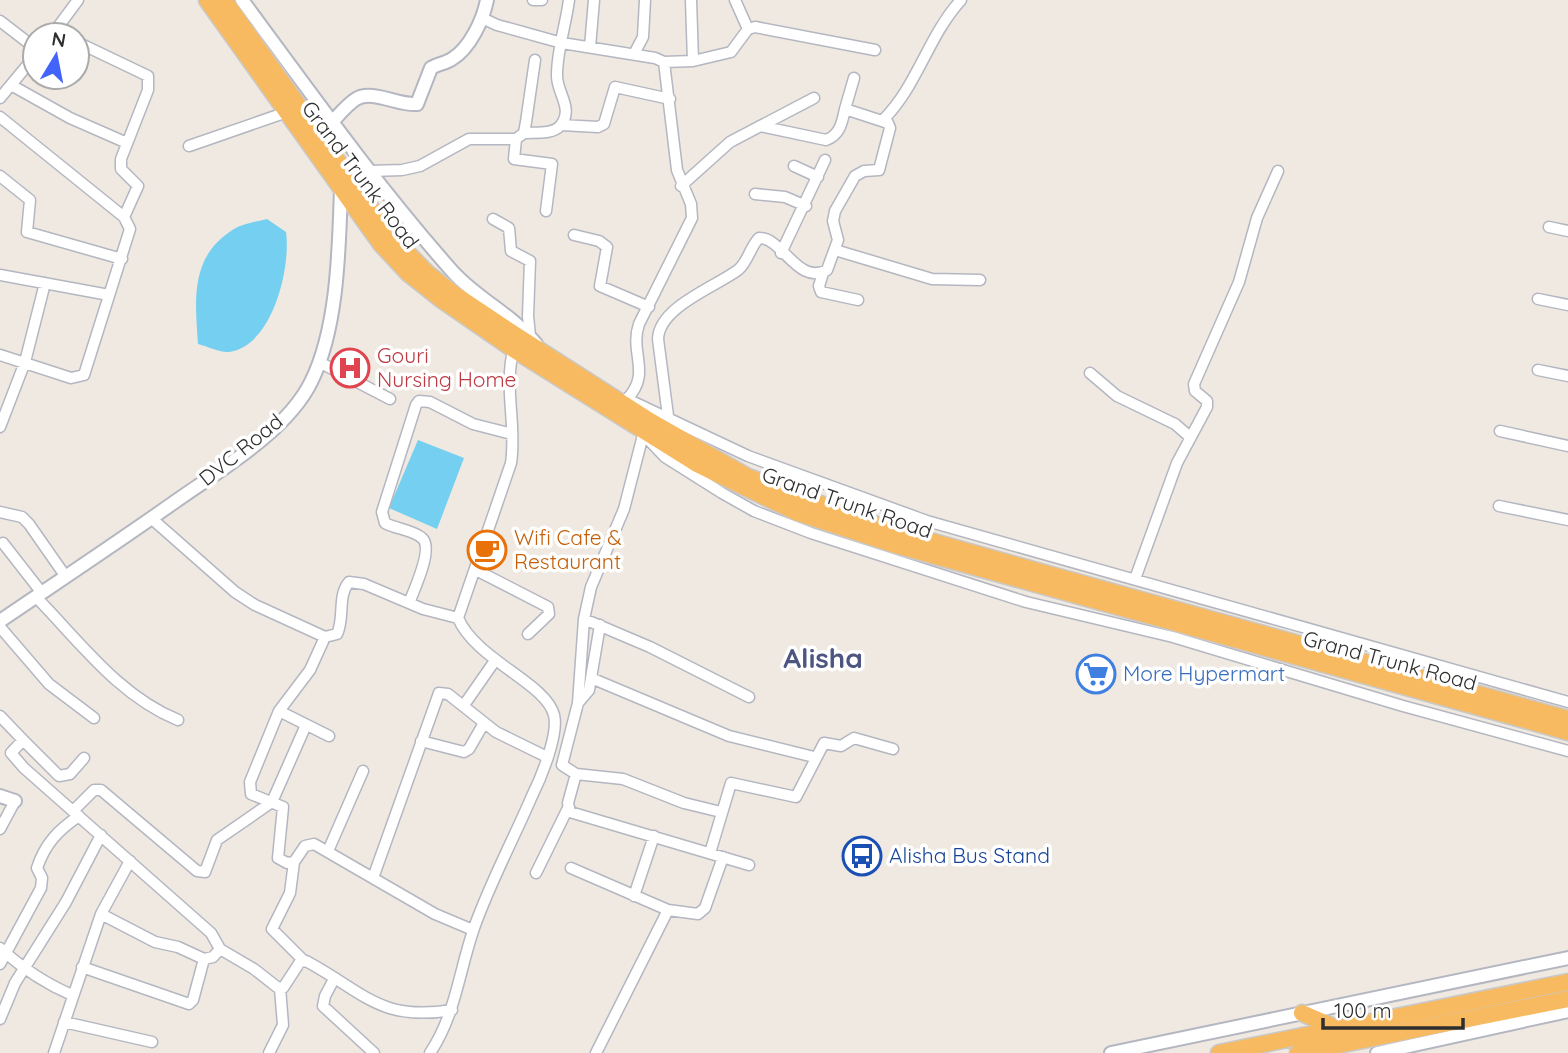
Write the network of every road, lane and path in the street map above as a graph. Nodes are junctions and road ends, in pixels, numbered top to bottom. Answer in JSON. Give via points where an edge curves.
{"nodes":[{"id":1,"x":78,"y":0,"type":"edge"},
{"id":2,"x":207,"y":0,"type":"edge"},
{"id":3,"x":224,"y":0,"type":"edge"},
{"id":4,"x":242,"y":0,"type":"edge"},
{"id":5,"x":487,"y":0,"type":"edge"},
{"id":6,"x":533,"y":0,"type":"edge"},
{"id":7,"x":542,"y":0,"type":"edge"},
{"id":8,"x":569,"y":0,"type":"edge"},
{"id":9,"x":594,"y":0,"type":"edge"},
{"id":10,"x":645,"y":0,"type":"edge"},
{"id":11,"x":691,"y":0,"type":"edge"},
{"id":12,"x":735,"y":0,"type":"edge"},
{"id":13,"x":961,"y":0,"type":"edge"},
{"id":14,"x":482,"y":18,"type":"junction"},
{"id":15,"x":0,"y":21,"type":"edge"},
{"id":16,"x":64,"y":21,"type":"edge"},
{"id":17,"x":748,"y":29,"type":"junction"},
{"id":18,"x":21,"y":37,"type":"edge"},
{"id":19,"x":562,"y":43,"type":"junction"},
{"id":20,"x":590,"y":47,"type":"junction"},
{"id":21,"x":91,"y":49,"type":"edge"},
{"id":22,"x":876,"y":50,"type":"dead end"},
{"id":23,"x":634,"y":54,"type":"junction"},
{"id":24,"x":536,"y":60,"type":"dead end"},
{"id":25,"x":693,"y":61,"type":"junction"},
{"id":26,"x":664,"y":62,"type":"junction"},
{"id":27,"x":21,"y":73,"type":"edge"},
{"id":28,"x":854,"y":78,"type":"dead end"},
{"id":29,"x":11,"y":85,"type":"junction"},
{"id":30,"x":814,"y":97,"type":"dead end"},
{"id":31,"x":0,"y":98,"type":"edge"},
{"id":32,"x":670,"y":99,"type":"junction"},
{"id":33,"x":845,"y":109,"type":"junction"},
{"id":34,"x":287,"y":112,"type":"junction"},
{"id":35,"x":0,"y":117,"type":"edge"},
{"id":36,"x":883,"y":120,"type":"junction"},
{"id":37,"x":334,"y":123,"type":"junction"},
{"id":38,"x":561,"y":125,"type":"junction"},
{"id":39,"x":760,"y":126,"type":"junction"},
{"id":40,"x":520,"y":136,"type":"junction"},
{"id":41,"x":314,"y":138,"type":"junction"},
{"id":42,"x":127,"y":143,"type":"junction"},
{"id":43,"x":188,"y":146,"type":"dead end"},
{"id":44,"x":825,"y":160,"type":"dead end"},
{"id":45,"x":794,"y":166,"type":"dead end"},
{"id":46,"x":370,"y":171,"type":"junction"},
{"id":47,"x":1278,"y":171,"type":"dead end"},
{"id":48,"x":0,"y":176,"type":"edge"},
{"id":49,"x":818,"y":177,"type":"junction"},
{"id":50,"x":347,"y":186,"type":"junction"},
{"id":51,"x":681,"y":186,"type":"junction"},
{"id":52,"x":755,"y":194,"type":"dead end"},
{"id":53,"x":806,"y":206,"type":"junction"},
{"id":54,"x":546,"y":211,"type":"dead end"},
{"id":55,"x":124,"y":217,"type":"junction"},
{"id":56,"x":493,"y":219,"type":"dead end"},
{"id":57,"x":1549,"y":227,"type":"dead end"},
{"id":58,"x":1568,"y":231,"type":"edge"},
{"id":59,"x":575,"y":236,"type":"dead end"},
{"id":60,"x":835,"y":250,"type":"junction"},
{"id":61,"x":782,"y":253,"type":"junction"},
{"id":62,"x":122,"y":259,"type":"junction"},
{"id":63,"x":823,"y":273,"type":"junction"},
{"id":64,"x":0,"y":275,"type":"edge"},
{"id":65,"x":980,"y":280,"type":"dead end"},
{"id":66,"x":45,"y":283,"type":"junction"},
{"id":67,"x":109,"y":295,"type":"junction"},
{"id":68,"x":1538,"y":299,"type":"dead end"},
{"id":69,"x":858,"y":300,"type":"dead end"},
{"id":70,"x":1568,"y":305,"type":"edge"},
{"id":71,"x":649,"y":307,"type":"junction"},
{"id":72,"x":520,"y":340,"type":"junction"},
{"id":73,"x":0,"y":355,"type":"edge"},
{"id":74,"x":25,"y":362,"type":"junction"},
{"id":75,"x":319,"y":362,"type":"junction"},
{"id":76,"x":1538,"y":370,"type":"dead end"},
{"id":77,"x":1090,"y":373,"type":"dead end"},
{"id":78,"x":1568,"y":376,"type":"edge"},
{"id":79,"x":600,"y":389,"type":"junction"},
{"id":80,"x":390,"y":399,"type":"dead end"},
{"id":81,"x":627,"y":400,"type":"junction"},
{"id":82,"x":668,"y":416,"type":"junction"},
{"id":83,"x":0,"y":426,"type":"edge"},
{"id":84,"x":639,"y":430,"type":"junction"},
{"id":85,"x":1500,"y":431,"type":"dead end"},
{"id":86,"x":512,"y":434,"type":"junction"},
{"id":87,"x":1189,"y":437,"type":"junction"},
{"id":88,"x":1568,"y":446,"type":"edge"},
{"id":89,"x":1499,"y":506,"type":"dead end"},
{"id":90,"x":0,"y":512,"type":"edge"},
{"id":91,"x":151,"y":518,"type":"junction"},
{"id":92,"x":1568,"y":520,"type":"edge"},
{"id":93,"x":4,"y":544,"type":"dead end"},
{"id":94,"x":476,"y":570,"type":"junction"},
{"id":95,"x":65,"y":577,"type":"junction"},
{"id":96,"x":1135,"y":579,"type":"junction"},
{"id":97,"x":39,"y":595,"type":"junction"},
{"id":98,"x":409,"y":603,"type":"junction"},
{"id":99,"x":458,"y":618,"type":"junction"},
{"id":100,"x":584,"y":619,"type":"junction"},
{"id":101,"x":0,"y":621,"type":"edge"},
{"id":102,"x":600,"y":625,"type":"junction"},
{"id":103,"x":0,"y":627,"type":"edge"},
{"id":104,"x":528,"y":634,"type":"dead end"},
{"id":105,"x":325,"y":637,"type":"junction"},
{"id":106,"x":495,"y":662,"type":"junction"},
{"id":107,"x":591,"y":678,"type":"junction"},
{"id":108,"x":749,"y":697,"type":"dead end"},
{"id":109,"x":1568,"y":702,"type":"edge"},
{"id":110,"x":578,"y":703,"type":"junction"},
{"id":111,"x":464,"y":705,"type":"junction"},
{"id":112,"x":279,"y":711,"type":"junction"},
{"id":113,"x":0,"y":716,"type":"edge"},
{"id":114,"x":94,"y":718,"type":"dead end"},
{"id":115,"x":1568,"y":719,"type":"edge"},
{"id":116,"x":178,"y":720,"type":"dead end"},
{"id":117,"x":484,"y":723,"type":"junction"},
{"id":118,"x":306,"y":725,"type":"junction"},
{"id":119,"x":1568,"y":732,"type":"edge"},
{"id":120,"x":329,"y":736,"type":"dead end"},
{"id":121,"x":23,"y":740,"type":"junction"},
{"id":122,"x":421,"y":741,"type":"junction"},
{"id":123,"x":893,"y":749,"type":"dead end"},
{"id":124,"x":1568,"y":751,"type":"edge"},
{"id":125,"x":547,"y":757,"type":"junction"},
{"id":126,"x":814,"y":757,"type":"junction"},
{"id":127,"x":84,"y":758,"type":"dead end"},
{"id":128,"x":363,"y":771,"type":"dead end"},
{"id":129,"x":576,"y":774,"type":"junction"},
{"id":130,"x":0,"y":796,"type":"edge"},
{"id":131,"x":15,"y":801,"type":"joint"},
{"id":132,"x":272,"y":802,"type":"junction"},
{"id":133,"x":568,"y":808,"type":"junction"},
{"id":134,"x":721,"y":812,"type":"junction"},
{"id":135,"x":76,"y":813,"type":"junction"},
{"id":136,"x":0,"y":829,"type":"edge"},
{"id":137,"x":100,"y":835,"type":"junction"},
{"id":138,"x":654,"y":836,"type":"junction"},
{"id":139,"x":328,"y":851,"type":"junction"},
{"id":140,"x":710,"y":853,"type":"junction"},
{"id":141,"x":723,"y":857,"type":"junction"},
{"id":142,"x":130,"y":861,"type":"junction"},
{"id":143,"x":294,"y":862,"type":"junction"},
{"id":144,"x":749,"y":865,"type":"dead end"},
{"id":145,"x":571,"y":868,"type":"dead end"},
{"id":146,"x":536,"y":873,"type":"dead end"},
{"id":147,"x":373,"y":878,"type":"junction"},
{"id":148,"x":634,"y":896,"type":"junction"},
{"id":149,"x":668,"y":910,"type":"junction"},
{"id":150,"x":101,"y":914,"type":"junction"},
{"id":151,"x":473,"y":930,"type":"junction"},
{"id":152,"x":220,"y":949,"type":"junction"},
{"id":153,"x":3,"y":951,"type":"edge"},
{"id":154,"x":1568,"y":958,"type":"edge"},
{"id":155,"x":204,"y":959,"type":"junction"},
{"id":156,"x":303,"y":960,"type":"junction"},
{"id":157,"x":0,"y":964,"type":"edge"},
{"id":158,"x":82,"y":967,"type":"junction"},
{"id":159,"x":23,"y":970,"type":"junction"},
{"id":160,"x":334,"y":979,"type":"junction"},
{"id":161,"x":1568,"y":982,"type":"edge"},
{"id":162,"x":280,"y":988,"type":"junction"},
{"id":163,"x":72,"y":995,"type":"junction"},
{"id":164,"x":1568,"y":999,"type":"edge"},
{"id":165,"x":452,"y":1010,"type":"junction"},
{"id":166,"x":1568,"y":1011,"type":"edge"},
{"id":167,"x":1302,"y":1013,"type":"junction"},
{"id":168,"x":0,"y":1019,"type":"edge"},
{"id":169,"x":64,"y":1022,"type":"junction"},
{"id":170,"x":152,"y":1042,"type":"dead end"},
{"id":171,"x":1336,"y":1042,"type":"edge"},
{"id":172,"x":54,"y":1053,"type":"edge"},
{"id":173,"x":269,"y":1053,"type":"edge"},
{"id":174,"x":374,"y":1053,"type":"edge"},
{"id":175,"x":430,"y":1053,"type":"edge"},
{"id":176,"x":596,"y":1053,"type":"edge"},
{"id":177,"x":1111,"y":1053,"type":"edge"},
{"id":178,"x":1219,"y":1053,"type":"edge"},
{"id":179,"x":1298,"y":1053,"type":"edge"},
{"id":180,"x":1377,"y":1053,"type":"edge"}],
"edges":[{"from":1,"to":16,"type":"street"},
{"from":2,"to":34,"type":"highway","name":"Grand Trunk Road"},
{"from":3,"to":41,"type":"highway","name":"Grand Trunk Road"},
{"from":4,"to":37,"type":"main road"},
{"from":5,"to":14,"type":"main road"},
{"from":6,"to":7,"type":"street"},
{"from":8,"to":19,"type":"street"},
{"from":9,"to":20,"type":"street"},
{"from":10,"to":23,"type":"street","via":[[643,37]]},
{"from":11,"to":25,"type":"street"},
{"from":12,"to":17,"type":"street"},
{"from":13,"to":36,"type":"street","via":[[938,31],[900,102]]},
{"from":14,"to":19,"type":"street"},
{"from":14,"to":37,"type":"main road","via":[[463,49],[431,68],[417,104],[407,106],[367,96],[356,99]]},
{"from":15,"to":18,"type":"street"},
{"from":17,"to":22,"type":"street","via":[[779,29]]},
{"from":17,"to":25,"type":"street","via":[[731,52]]},
{"from":19,"to":20,"type":"street"},
{"from":19,"to":38,"type":"street","via":[[557,75],[565,100]]},
{"from":20,"to":23,"type":"street"},
{"from":21,"to":42,"type":"street","via":[[148,76],[148,90]]},
{"from":23,"to":26,"type":"street"},
{"from":24,"to":40,"type":"street"},
{"from":25,"to":26,"type":"street"},
{"from":26,"to":32,"type":"street"},
{"from":27,"to":29,"type":"street"},
{"from":28,"to":33,"type":"street"},
{"from":29,"to":31,"type":"street"},
{"from":29,"to":42,"type":"street"},
{"from":30,"to":39,"type":"street"},
{"from":32,"to":38,"type":"street","via":[[615,87],[604,124]]},
{"from":32,"to":51,"type":"street"},
{"from":33,"to":36,"type":"street"},
{"from":33,"to":39,"type":"street","via":[[841,127],[826,140]]},
{"from":34,"to":41,"type":"highway","name":"Grand Trunk Road"},
{"from":34,"to":43,"type":"street"},
{"from":35,"to":55,"type":"street"},
{"from":36,"to":60,"type":"street","via":[[890,128],[882,164],[879,170],[855,176],[834,215],[839,234]]},
{"from":37,"to":41,"type":"main road"},
{"from":37,"to":46,"type":"main road"},
{"from":38,"to":40,"type":"street","via":[[553,131]]},
{"from":39,"to":51,"type":"street","via":[[715,153]]},
{"from":40,"to":46,"type":"street","via":[[480,137],[420,166]]},
{"from":40,"to":54,"type":"street","via":[[514,159],[552,164]]},
{"from":41,"to":50,"type":"highway","name":"Grand Trunk Road"},
{"from":42,"to":55,"type":"street","via":[[121,169],[138,186]]},
{"from":44,"to":49,"type":"street"},
{"from":45,"to":49,"type":"street"},
{"from":46,"to":50,"type":"street"},
{"from":46,"to":72,"type":"main road","via":[[463,283]]},
{"from":47,"to":87,"type":"street","via":[[1257,218],[1239,282],[1194,384],[1208,404]]},
{"from":48,"to":62,"type":"street","via":[[30,200],[27,232]]},
{"from":49,"to":53,"type":"street"},
{"from":50,"to":72,"type":"highway","name":"Grand Trunk Road","via":[[381,244],[408,273]]},
{"from":50,"to":75,"type":"main road","name":"DVC Road"},
{"from":51,"to":71,"type":"street","via":[[691,204],[692,218]]},
{"from":52,"to":53,"type":"street","via":[[785,197]]},
{"from":53,"to":61,"type":"street"},
{"from":55,"to":62,"type":"street","via":[[130,229]]},
{"from":56,"to":72,"type":"street","via":[[509,228],[511,251],[530,261],[527,316]]},
{"from":57,"to":58,"type":"street"},
{"from":59,"to":71,"type":"street","via":[[607,247],[600,286]]},
{"from":60,"to":63,"type":"street"},
{"from":60,"to":65,"type":"street","via":[[932,279]]},
{"from":61,"to":63,"type":"street","via":[[805,270]]},
{"from":61,"to":82,"type":"street","via":[[768,239],[759,238],[740,269],[699,292],[661,323]]},
{"from":62,"to":67,"type":"street"},
{"from":63,"to":69,"type":"street","via":[[821,292]]},
{"from":64,"to":66,"type":"street"},
{"from":66,"to":67,"type":"street"},
{"from":66,"to":74,"type":"street"},
{"from":67,"to":74,"type":"street","via":[[84,375],[71,378]]},
{"from":68,"to":70,"type":"street"},
{"from":71,"to":81,"type":"street","via":[[636,331],[639,384]]},
{"from":72,"to":79,"type":"highway","name":"Grand Trunk Road"},
{"from":72,"to":84,"type":"highway","name":"Grand Trunk Road"},
{"from":72,"to":86,"type":"street","via":[[508,394]]},
{"from":73,"to":74,"type":"street"},
{"from":74,"to":83,"type":"street"},
{"from":75,"to":80,"type":"street"},
{"from":75,"to":91,"type":"main road","name":"DVC Road","via":[[297,404],[275,426]]},
{"from":76,"to":78,"type":"street"},
{"from":77,"to":87,"type":"street","via":[[1117,396],[1175,424]]},
{"from":79,"to":81,"type":"street"},
{"from":79,"to":115,"type":"highway","name":"Grand Trunk Road","via":[[748,477],[875,525]]},
{"from":81,"to":82,"type":"street"},
{"from":82,"to":96,"type":"street","via":[[748,456],[829,487],[928,521]]},
{"from":84,"to":100,"type":"street","via":[[624,509],[591,587]]},
{"from":84,"to":119,"type":"highway","name":"Grand Trunk Road","via":[[748,491],[839,527]]},
{"from":84,"to":124,"type":"street","via":[[665,457],[722,493],[811,533],[1027,602],[1173,636]]},
{"from":85,"to":88,"type":"street"},
{"from":86,"to":94,"type":"street","via":[[511,463]]},
{"from":86,"to":98,"type":"street","via":[[473,424],[430,402],[416,405],[382,512],[385,523],[422,537],[426,545]]},
{"from":87,"to":96,"type":"street"},
{"from":89,"to":92,"type":"street"},
{"from":90,"to":95,"type":"street","via":[[22,517],[29,524]]},
{"from":91,"to":95,"type":"main road","name":"DVC Road"},
{"from":91,"to":105,"type":"street","via":[[235,592]]},
{"from":93,"to":97,"type":"street"},
{"from":94,"to":99,"type":"street"},
{"from":94,"to":104,"type":"street","via":[[548,607],[549,614]]},
{"from":95,"to":97,"type":"main road","name":"DVC Road"},
{"from":96,"to":109,"type":"street"},
{"from":97,"to":101,"type":"main road","name":"DVC Road"},
{"from":97,"to":116,"type":"street","via":[[119,684]]},
{"from":98,"to":99,"type":"street"},
{"from":98,"to":105,"type":"street","via":[[349,582],[340,628],[337,634]]},
{"from":99,"to":106,"type":"street"},
{"from":100,"to":102,"type":"street"},
{"from":100,"to":110,"type":"street"},
{"from":102,"to":107,"type":"street"},
{"from":102,"to":108,"type":"street"},
{"from":103,"to":114,"type":"street","via":[[49,684]]},
{"from":105,"to":112,"type":"street","via":[[310,670]]},
{"from":106,"to":111,"type":"street"},
{"from":106,"to":125,"type":"street","via":[[550,704],[555,728]]},
{"from":107,"to":110,"type":"street","via":[[586,696]]},
{"from":107,"to":126,"type":"street","via":[[729,736]]},
{"from":110,"to":129,"type":"street","via":[[562,765]]},
{"from":111,"to":117,"type":"street"},
{"from":111,"to":122,"type":"street","via":[[439,693]]},
{"from":112,"to":118,"type":"street"},
{"from":112,"to":132,"type":"street","via":[[249,787],[251,794]]},
{"from":113,"to":121,"type":"street"},
{"from":117,"to":122,"type":"street","via":[[464,752]]},
{"from":117,"to":125,"type":"street"},
{"from":118,"to":120,"type":"street"},
{"from":118,"to":132,"type":"street"},
{"from":121,"to":127,"type":"street","via":[[59,776],[70,774]]},
{"from":121,"to":135,"type":"street","via":[[12,755]]},
{"from":122,"to":147,"type":"street"},
{"from":123,"to":126,"type":"street","via":[[854,738],[841,746],[824,743]]},
{"from":125,"to":151,"type":"street"},
{"from":126,"to":134,"type":"street","via":[[796,797],[734,782]]},
{"from":128,"to":139,"type":"street"},
{"from":129,"to":133,"type":"street"},
{"from":129,"to":134,"type":"street","via":[[623,779]]},
{"from":130,"to":131,"type":"main road"},
{"from":131,"to":136,"type":"street"},
{"from":132,"to":135,"type":"street","via":[[217,840],[208,868],[201,872],[101,790],[94,790]]},
{"from":132,"to":143,"type":"street","via":[[284,811],[278,858]]},
{"from":133,"to":138,"type":"street"},
{"from":133,"to":146,"type":"street"},
{"from":134,"to":140,"type":"street"},
{"from":135,"to":137,"type":"street"},
{"from":135,"to":153,"type":"street","via":[[41,858],[37,868],[41,888]]},
{"from":137,"to":142,"type":"street"},
{"from":137,"to":159,"type":"street","via":[[66,902]]},
{"from":138,"to":140,"type":"street"},
{"from":138,"to":148,"type":"street"},
{"from":139,"to":143,"type":"street","via":[[309,843]]},
{"from":139,"to":147,"type":"street"},
{"from":140,"to":141,"type":"street"},
{"from":141,"to":144,"type":"street"},
{"from":141,"to":149,"type":"street","via":[[702,912]]},
{"from":142,"to":150,"type":"street"},
{"from":142,"to":152,"type":"street","via":[[211,933]]},
{"from":143,"to":156,"type":"street","via":[[290,893],[272,929]]},
{"from":145,"to":148,"type":"street"},
{"from":147,"to":151,"type":"street"},
{"from":148,"to":149,"type":"street"},
{"from":149,"to":176,"type":"street"},
{"from":150,"to":155,"type":"street","via":[[155,942]]},
{"from":150,"to":158,"type":"street"},
{"from":151,"to":165,"type":"street"},
{"from":152,"to":155,"type":"street"},
{"from":152,"to":162,"type":"street"},
{"from":153,"to":157,"type":"street"},
{"from":153,"to":159,"type":"street"},
{"from":154,"to":167,"type":"main road"},
{"from":155,"to":158,"type":"street","via":[[189,1004]]},
{"from":156,"to":160,"type":"street"},
{"from":156,"to":162,"type":"street"},
{"from":158,"to":163,"type":"street"},
{"from":159,"to":163,"type":"street"},
{"from":159,"to":168,"type":"street"},
{"from":160,"to":165,"type":"street","via":[[392,1011]]},
{"from":160,"to":174,"type":"street","via":[[323,1006]]},
{"from":161,"to":171,"type":"highway"},
{"from":162,"to":173,"type":"street","via":[[283,1025]]},
{"from":163,"to":169,"type":"street"},
{"from":164,"to":171,"type":"highway"},
{"from":165,"to":175,"type":"street"},
{"from":166,"to":180,"type":"main road"},
{"from":167,"to":171,"type":"highway"},
{"from":167,"to":177,"type":"main road"},
{"from":169,"to":170,"type":"street"},
{"from":169,"to":172,"type":"street"},
{"from":171,"to":178,"type":"highway"},
{"from":171,"to":179,"type":"highway"}]}
